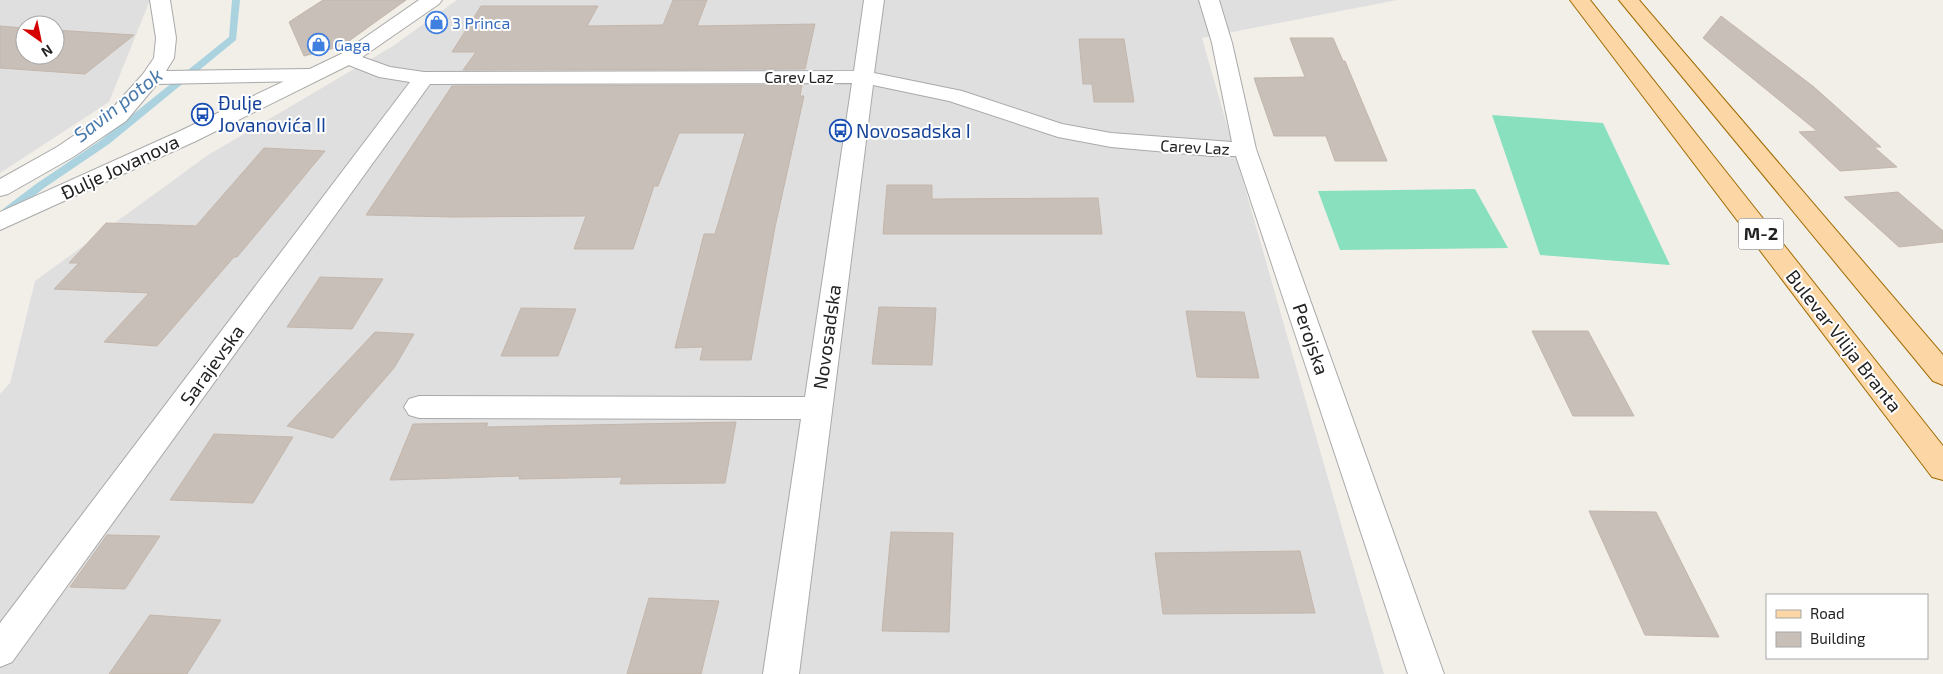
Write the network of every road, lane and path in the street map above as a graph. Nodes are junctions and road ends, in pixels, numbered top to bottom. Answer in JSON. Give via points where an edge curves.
{"nodes":[{"id":1,"x":160,"y":0,"type":"edge"},
{"id":2,"x":432,"y":0,"type":"edge"},
{"id":3,"x":874,"y":0,"type":"edge"},
{"id":4,"x":1209,"y":0,"type":"edge"},
{"id":5,"x":1580,"y":0,"type":"edge"},
{"id":6,"x":1629,"y":0,"type":"edge"},
{"id":7,"x":348,"y":58,"type":"junction"},
{"id":8,"x":312,"y":75,"type":"junction"},
{"id":9,"x":863,"y":77,"type":"junction"},
{"id":10,"x":152,"y":78,"type":"junction"},
{"id":11,"x":424,"y":78,"type":"junction"},
{"id":12,"x":1245,"y":149,"type":"junction"},
{"id":13,"x":0,"y":188,"type":"edge"},
{"id":14,"x":0,"y":222,"type":"edge"},
{"id":15,"x":1943,"y":374,"type":"edge"},
{"id":16,"x":419,"y":407,"type":"dead end"},
{"id":17,"x":818,"y":408,"type":"junction"},
{"id":18,"x":1943,"y":468,"type":"edge"},
{"id":19,"x":0,"y":652,"type":"edge"},
{"id":20,"x":781,"y":674,"type":"edge"},
{"id":21,"x":1426,"y":674,"type":"edge"}],
"edges":[{"from":1,"to":10,"type":"street","via":[[166,38],[164,58]]},
{"from":2,"to":7,"type":"street","name":"Đulje Jovanova"},
{"from":3,"to":9,"type":"street","name":"Novosadska"},
{"from":4,"to":12,"type":"street","name":"Perojska","via":[[1222,43]]},
{"from":5,"to":18,"type":"main road","name":"Bulevar Vilija Branta","number":"M-2"},
{"from":6,"to":15,"type":"main road","number":"M-2"},
{"from":7,"to":8,"type":"street","name":"Đulje Jovanova"},
{"from":7,"to":11,"type":"street","name":"Carev Laz","via":[[386,73]]},
{"from":8,"to":10,"type":"street"},
{"from":8,"to":14,"type":"street","name":"Đulje Jovanova"},
{"from":9,"to":11,"type":"street","name":"Carev Laz"},
{"from":9,"to":12,"type":"street","name":"Carev Laz","via":[[954,96],[1058,130],[1204,149]]},
{"from":9,"to":17,"type":"street","name":"Novosadska"},
{"from":10,"to":13,"type":"street","via":[[118,116],[65,152]]},
{"from":11,"to":19,"type":"street","name":"Sarajevska"},
{"from":12,"to":21,"type":"street","name":"Perojska"},
{"from":16,"to":17,"type":"street"},
{"from":17,"to":20,"type":"street","name":"Novosadska"}]}
